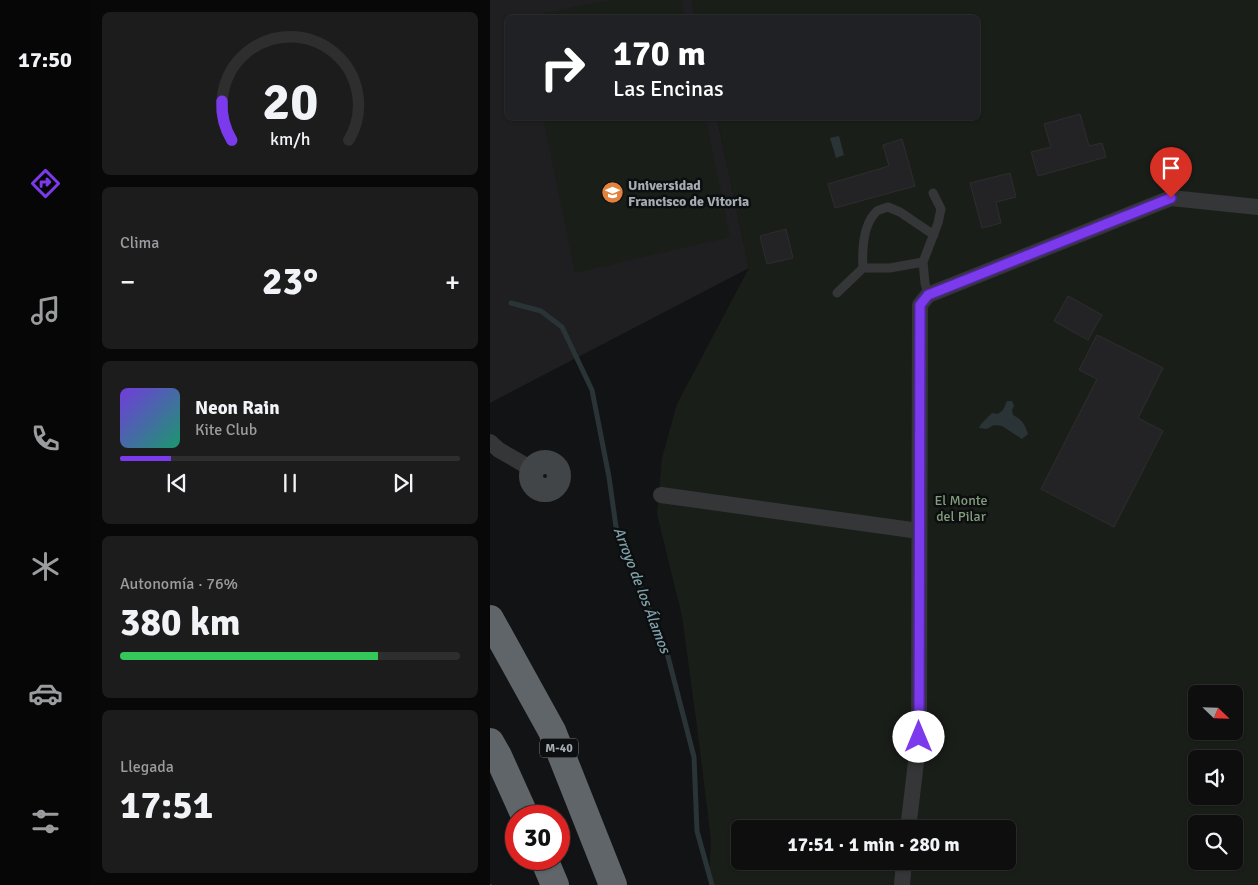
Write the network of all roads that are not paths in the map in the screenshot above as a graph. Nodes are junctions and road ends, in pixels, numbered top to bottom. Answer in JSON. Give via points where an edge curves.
{"nodes":[{"id":1,"x":933,"y":193,"type":"dead end"},
{"id":2,"x":1258,"y":207,"type":"edge"},
{"id":3,"x":934,"y":235,"type":"junction"},
{"id":4,"x":923,"y":262,"type":"junction"},
{"id":5,"x":863,"y":268,"type":"junction"},
{"id":6,"x":837,"y":293,"type":"dead end"},
{"id":7,"x":928,"y":295,"type":"junction"},
{"id":8,"x":490,"y":442,"type":"edge"},
{"id":9,"x":532,"y":469,"type":"dead end"},
{"id":10,"x":661,"y":495,"type":"dead end"},
{"id":11,"x":919,"y":531,"type":"junction"},
{"id":12,"x":490,"y":619,"type":"edge"},
{"id":13,"x":490,"y":742,"type":"edge"},
{"id":14,"x":520,"y":805,"type":"edge"},
{"id":15,"x":909,"y":820,"type":"edge"},
{"id":16,"x":549,"y":870,"type":"edge"},
{"id":17,"x":903,"y":870,"type":"edge"},
{"id":18,"x":555,"y":885,"type":"edge"},
{"id":19,"x":613,"y":885,"type":"edge"},
{"id":20,"x":902,"y":885,"type":"edge"}],
"edges":[{"from":1,"to":3,"type":"lane","via":[[941,209]]},
{"from":2,"to":7,"type":"street","via":[[1171,198]]},
{"from":3,"to":4,"type":"lane"},
{"from":3,"to":5,"type":"lane","via":[[900,212],[888,207],[878,211],[865,238]]},
{"from":4,"to":5,"type":"lane","via":[[890,268]]},
{"from":4,"to":7,"type":"lane"},
{"from":5,"to":6,"type":"lane"},
{"from":7,"to":11,"type":"street","via":[[920,305]]},
{"from":8,"to":9,"type":"street"},
{"from":10,"to":11,"type":"street"},
{"from":11,"to":15,"type":"street","via":[[919,737]]},
{"from":12,"to":19,"type":"highway","number":"M-40","via":[[552,731]]},
{"from":13,"to":14,"type":"highway"},
{"from":16,"to":18,"type":"highway"},
{"from":17,"to":20,"type":"street"}]}
